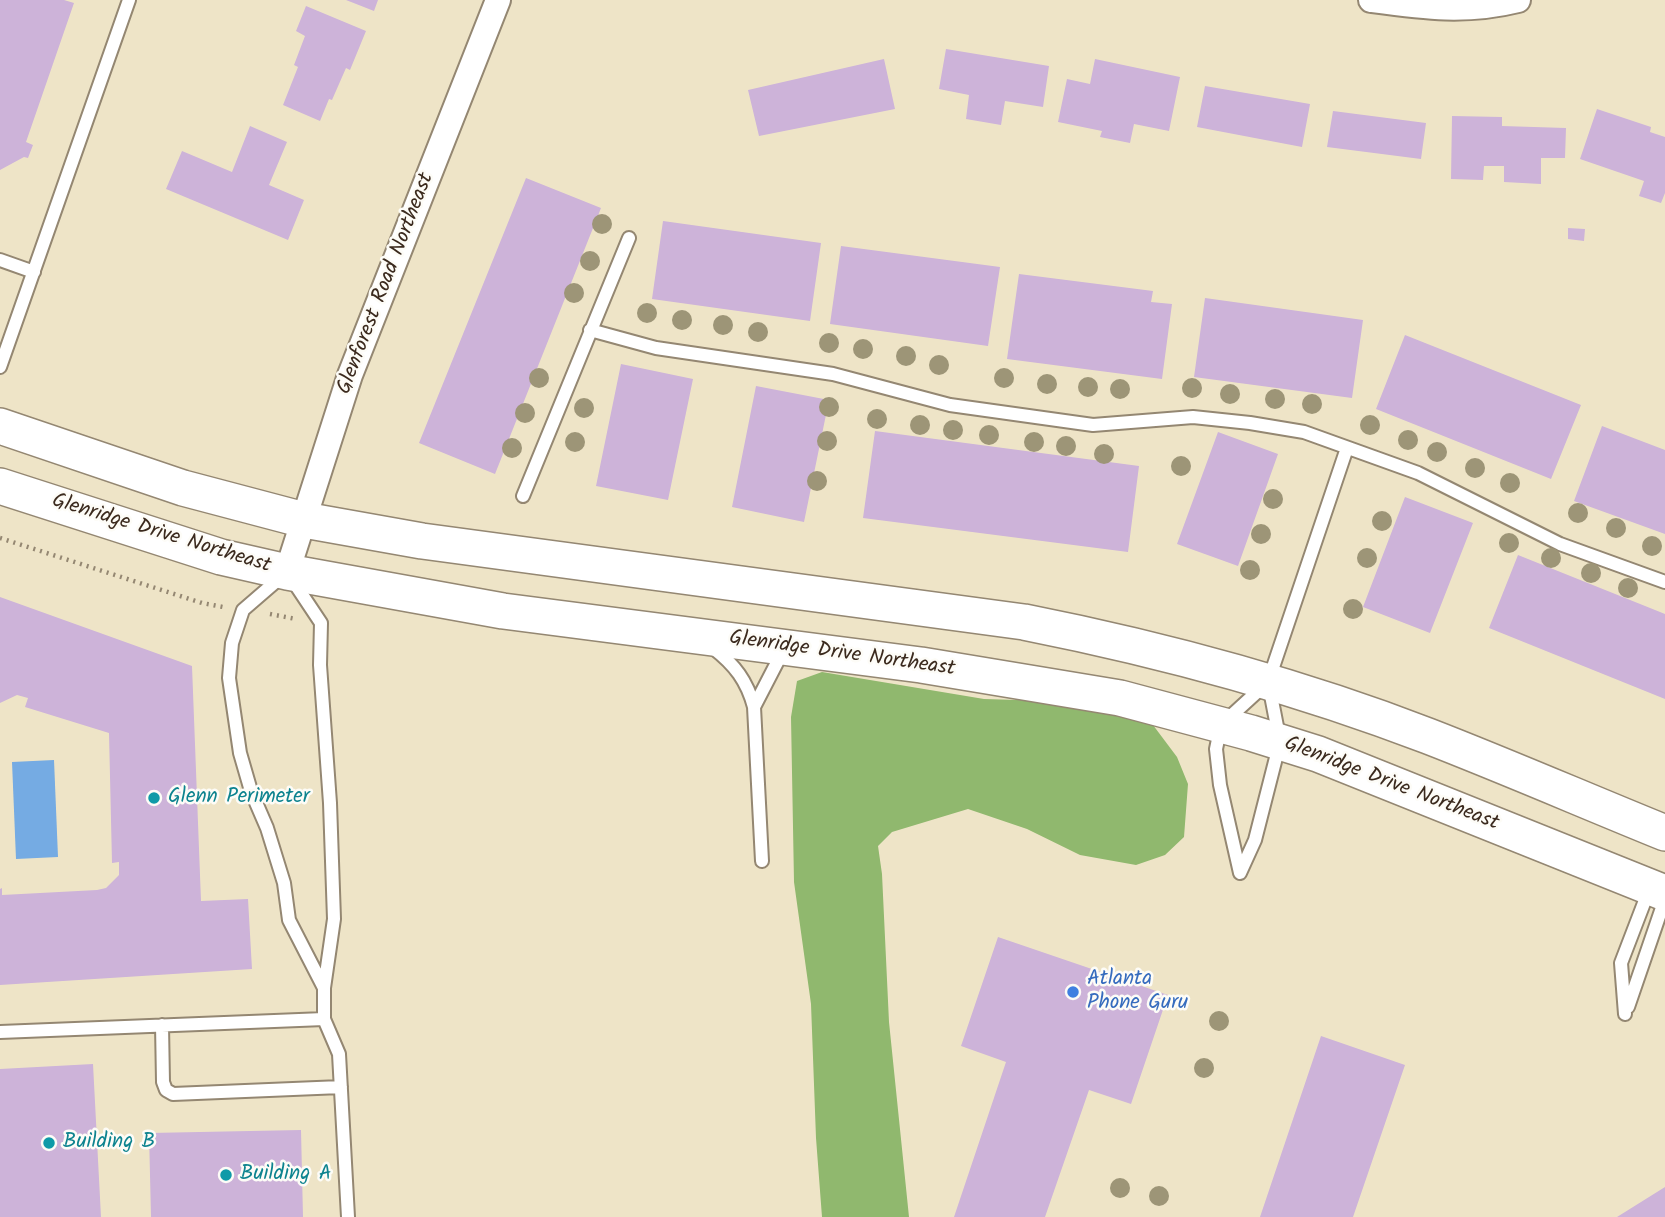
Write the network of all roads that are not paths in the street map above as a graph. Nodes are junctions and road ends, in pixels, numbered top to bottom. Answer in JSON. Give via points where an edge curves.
{"nodes":[{"id":1,"x":129,"y":0,"type":"edge"},
{"id":2,"x":498,"y":0,"type":"edge"},
{"id":3,"x":1371,"y":0,"type":"edge"},
{"id":4,"x":1518,"y":0,"type":"edge"},
{"id":5,"x":629,"y":238,"type":"dead end"},
{"id":6,"x":0,"y":260,"type":"edge"},
{"id":7,"x":34,"y":272,"type":"junction"},
{"id":8,"x":590,"y":330,"type":"junction"},
{"id":9,"x":0,"y":367,"type":"edge"},
{"id":10,"x":0,"y":426,"type":"edge"},
{"id":11,"x":1348,"y":448,"type":"junction"},
{"id":12,"x":0,"y":486,"type":"edge"},
{"id":13,"x":523,"y":496,"type":"dead end"},
{"id":14,"x":304,"y":520,"type":"junction"},
{"id":15,"x":287,"y":572,"type":"junction"},
{"id":16,"x":1665,"y":582,"type":"edge"},
{"id":17,"x":696,"y":635,"type":"junction"},
{"id":18,"x":785,"y":647,"type":"junction"},
{"id":19,"x":1268,"y":682,"type":"junction"},
{"id":20,"x":754,"y":707,"type":"junction"},
{"id":21,"x":1221,"y":725,"type":"junction"},
{"id":22,"x":1280,"y":742,"type":"junction"},
{"id":23,"x":1665,"y":833,"type":"edge"},
{"id":24,"x":762,"y":861,"type":"dead end"},
{"id":25,"x":1660,"y":893,"type":"edge"},
{"id":26,"x":324,"y":988,"type":"junction"},
{"id":27,"x":324,"y":1019,"type":"junction"},
{"id":28,"x":162,"y":1025,"type":"junction"},
{"id":29,"x":0,"y":1032,"type":"edge"},
{"id":30,"x":341,"y":1087,"type":"junction"},
{"id":31,"x":348,"y":1217,"type":"edge"}],
"edges":[{"from":1,"to":7,"type":"lane"},
{"from":2,"to":14,"type":"street","name":"Glenforest Road Northeast","via":[[350,375]]},
{"from":3,"to":4,"type":"street","via":[[1438,9],[1490,7]]},
{"from":5,"to":8,"type":"lane"},
{"from":6,"to":7,"type":"lane"},
{"from":7,"to":9,"type":"lane"},
{"from":8,"to":11,"type":"lane","via":[[656,348],[833,374],[950,405],[1093,425],[1193,417],[1227,420],[1304,432]]},
{"from":8,"to":13,"type":"lane"},
{"from":10,"to":14,"type":"main road","via":[[183,488]]},
{"from":11,"to":16,"type":"lane","via":[[1418,473],[1560,544]]},
{"from":11,"to":19,"type":"lane"},
{"from":12,"to":15,"type":"main road","name":"Glenridge Drive Northeast","via":[[221,557]]},
{"from":14,"to":15,"type":"street","name":"Glenforest Road Northeast"},
{"from":14,"to":19,"type":"main road","via":[[422,541],[1024,622],[1104,638]]},
{"from":15,"to":17,"type":"main road","name":"Glenridge Drive Northeast","via":[[503,611]]},
{"from":15,"to":26,"type":"lane","via":[[321,623],[334,919]]},
{"from":15,"to":26,"type":"lane","via":[[243,610],[232,643],[229,678],[240,753],[284,883],[289,920]]},
{"from":17,"to":18,"type":"main road","name":"Glenridge Drive Northeast"},
{"from":17,"to":20,"type":"lane","via":[[731,662],[749,687]]},
{"from":18,"to":20,"type":"lane"},
{"from":18,"to":21,"type":"main road","name":"Glenridge Drive Northeast","via":[[1120,698]]},
{"from":19,"to":21,"type":"lane"},
{"from":19,"to":22,"type":"lane"},
{"from":19,"to":23,"type":"main road","via":[[1426,736]]},
{"from":20,"to":24,"type":"lane"},
{"from":21,"to":22,"type":"main road","name":"Glenridge Drive Northeast"},
{"from":21,"to":22,"type":"lane","via":[[1216,749],[1220,785],[1240,873],[1255,840]]},
{"from":22,"to":25,"type":"main road","name":"Glenridge Drive Northeast"},
{"from":25,"to":25,"type":"lane","via":[[1621,963],[1625,1014]]},
{"from":26,"to":27,"type":"lane"},
{"from":27,"to":28,"type":"lane"},
{"from":27,"to":30,"type":"lane","via":[[339,1054]]},
{"from":28,"to":29,"type":"lane"},
{"from":28,"to":30,"type":"lane","via":[[163,1082],[173,1094]]},
{"from":30,"to":31,"type":"lane"}]}
